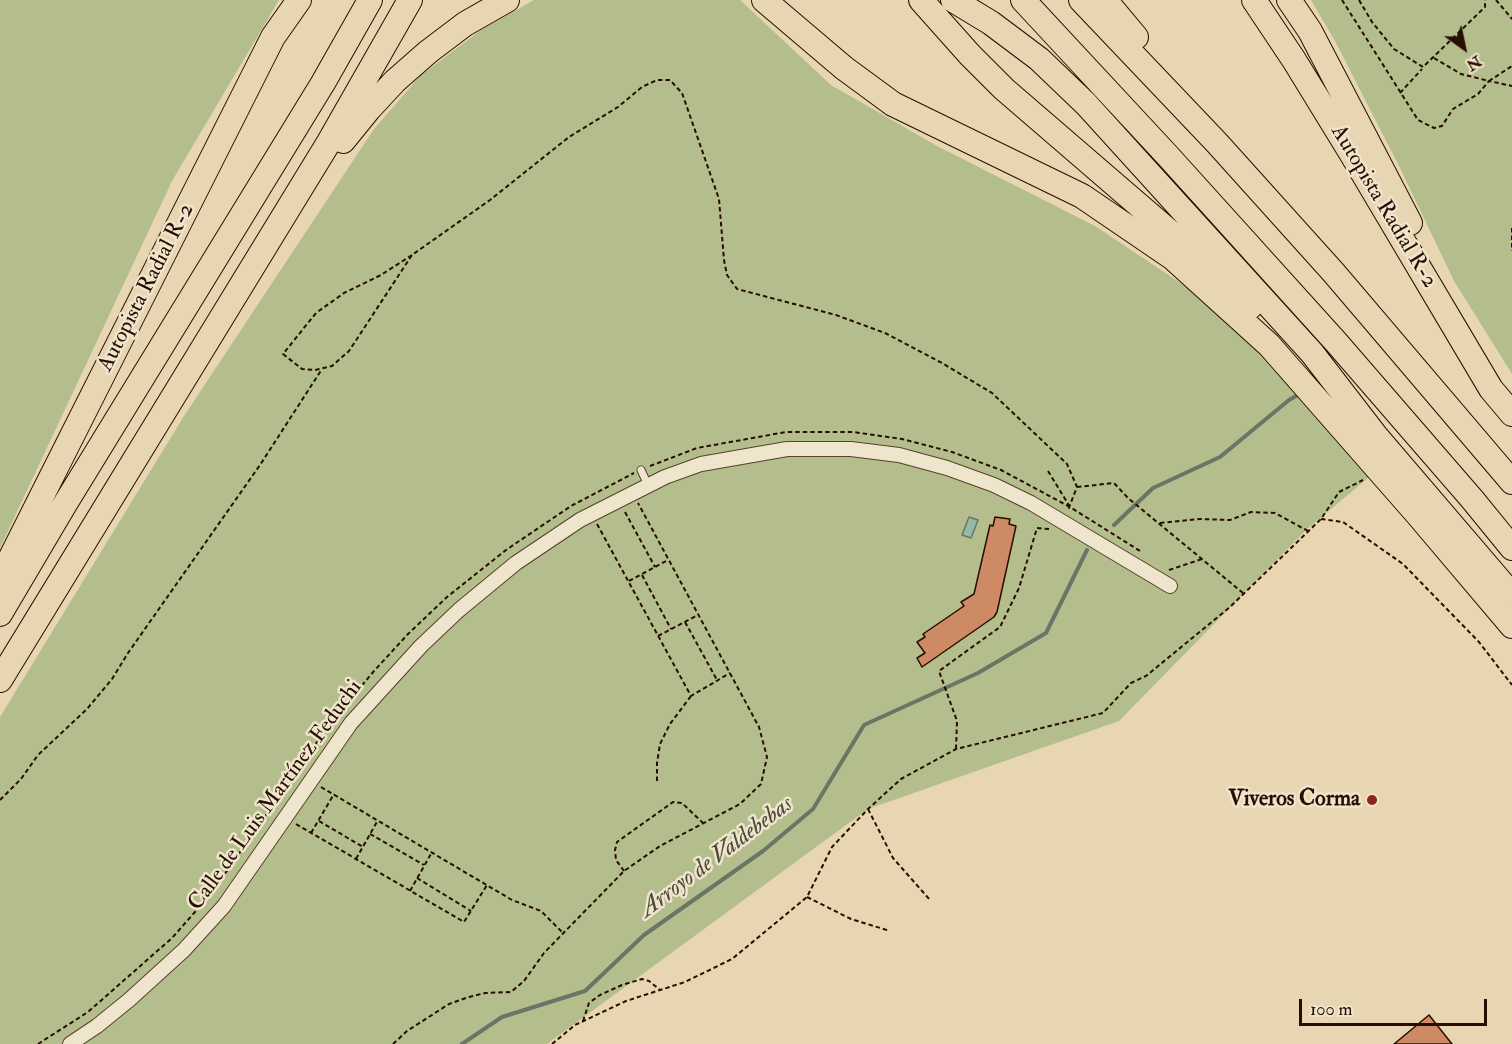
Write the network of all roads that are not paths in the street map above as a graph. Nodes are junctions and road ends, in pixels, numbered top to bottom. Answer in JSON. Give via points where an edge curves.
{"nodes":[{"id":1,"x":299,"y":0,"type":"edge"},
{"id":2,"x":370,"y":0,"type":"edge"},
{"id":3,"x":410,"y":0,"type":"edge"},
{"id":4,"x":507,"y":0,"type":"edge"},
{"id":5,"x":921,"y":0,"type":"edge"},
{"id":6,"x":953,"y":0,"type":"edge"},
{"id":7,"x":974,"y":0,"type":"edge"},
{"id":8,"x":1023,"y":0,"type":"edge"},
{"id":9,"x":1081,"y":0,"type":"edge"},
{"id":10,"x":1105,"y":0,"type":"edge"},
{"id":11,"x":1254,"y":0,"type":"edge"},
{"id":12,"x":1289,"y":0,"type":"edge"},
{"id":13,"x":765,"y":1,"type":"edge"},
{"id":14,"x":1217,"y":143,"type":"junction"},
{"id":15,"x":1168,"y":156,"type":"junction"},
{"id":16,"x":207,"y":343,"type":"junction"},
{"id":17,"x":1512,"y":402,"type":"edge"},
{"id":18,"x":1512,"y":414,"type":"edge"},
{"id":19,"x":1376,"y":436,"type":"junction"},
{"id":20,"x":641,"y":470,"type":"dead end"},
{"id":21,"x":1512,"y":482,"type":"edge"},
{"id":22,"x":648,"y":485,"type":"junction"},
{"id":23,"x":1512,"y":548,"type":"edge"},
{"id":24,"x":0,"y":579,"type":"edge"},
{"id":25,"x":1170,"y":586,"type":"dead end"},
{"id":26,"x":1512,"y":595,"type":"edge"},
{"id":27,"x":0,"y":614,"type":"edge"},
{"id":28,"x":1512,"y":626,"type":"edge"},
{"id":29,"x":0,"y":680,"type":"edge"},
{"id":30,"x":70,"y":1044,"type":"edge"}],
"edges":[{"from":1,"to":24,"type":"highway","name":"Autopista Radial R-2","via":[[273,37]]},
{"from":2,"to":27,"type":"highway"},
{"from":3,"to":16,"type":"highway"},
{"from":4,"to":16,"type":"highway","via":[[465,24],[428,52],[369,108],[320,175],[220,334]]},
{"from":5,"to":19,"type":"highway","via":[[1004,89],[1199,257]]},
{"from":6,"to":19,"type":"highway","via":[[1039,59],[1086,104],[1312,353]]},
{"from":7,"to":15,"type":"highway","via":[[1029,36]]},
{"from":8,"to":15,"type":"highway"},
{"from":9,"to":14,"type":"highway"},
{"from":10,"to":14,"type":"highway","via":[[1205,113]]},
{"from":11,"to":18,"type":"highway","name":"Autopista Radial R-2","via":[[1351,153],[1491,389]]},
{"from":12,"to":17,"type":"highway","via":[[1338,84],[1451,303]]},
{"from":13,"to":28,"type":"highway","via":[[844,68],[894,104],[1082,196],[1173,258],[1269,345]]},
{"from":14,"to":21,"type":"highway","via":[[1408,357]]},
{"from":15,"to":23,"type":"highway","via":[[1336,342]]},
{"from":16,"to":29,"type":"highway"},
{"from":19,"to":26,"type":"highway"},
{"from":20,"to":22,"type":"lane"},
{"from":22,"to":25,"type":"street","name":"Calle de Luis Martínez Feduchi","via":[[701,464],[787,449],[851,449],[899,455],[994,485]]},
{"from":22,"to":30,"type":"street","name":"Calle de Luis Martínez Feduchi","via":[[592,514],[516,563],[443,624],[366,705],[224,906],[184,950],[129,1000]]}]}
